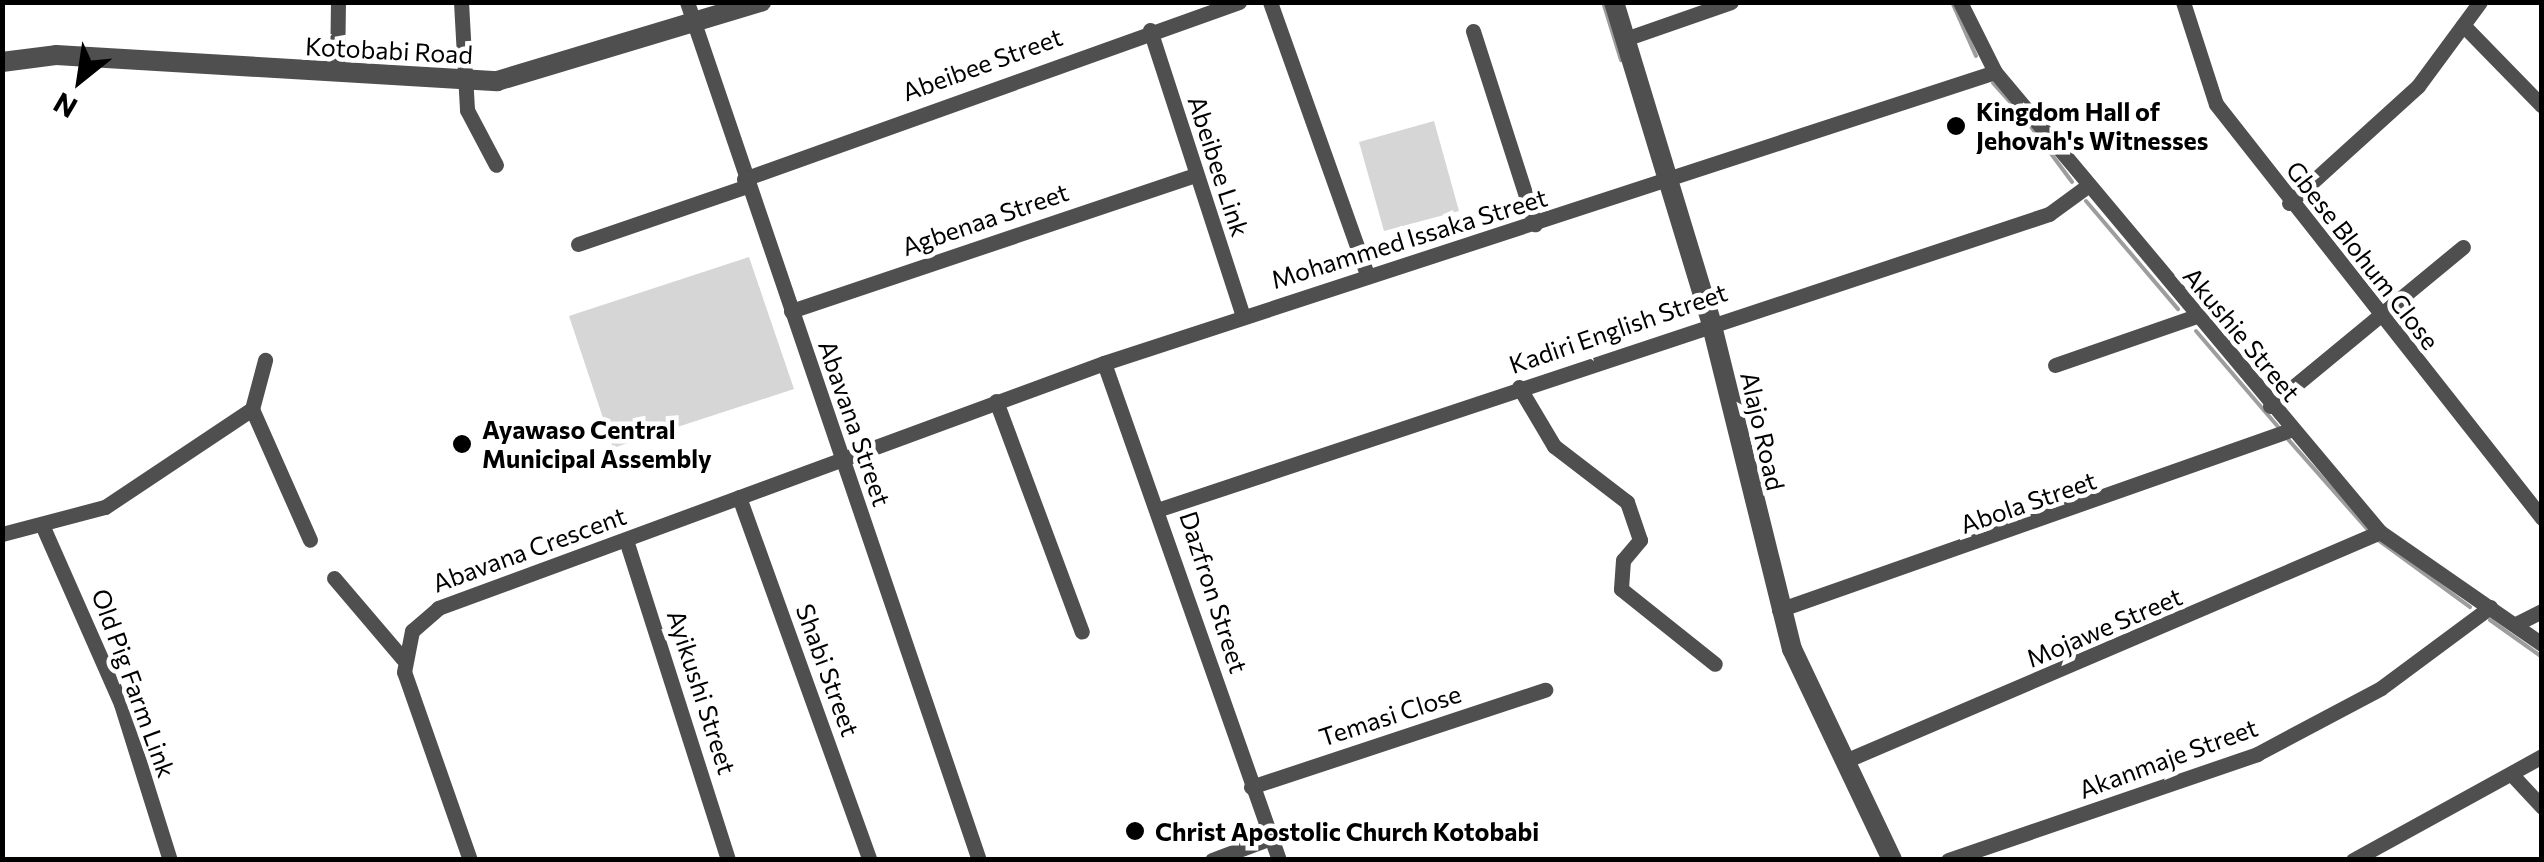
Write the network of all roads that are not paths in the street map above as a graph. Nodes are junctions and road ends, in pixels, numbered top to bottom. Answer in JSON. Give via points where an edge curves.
{"nodes":[{"id":1,"x":338,"y":2,"type":"edge"},
{"id":2,"x":461,"y":2,"type":"edge"},
{"id":3,"x":687,"y":2,"type":"edge"},
{"id":4,"x":762,"y":2,"type":"edge"},
{"id":5,"x":1239,"y":2,"type":"edge"},
{"id":6,"x":1270,"y":2,"type":"edge"},
{"id":7,"x":1614,"y":2,"type":"edge"},
{"id":8,"x":1731,"y":2,"type":"edge"},
{"id":9,"x":2182,"y":2,"type":"edge"},
{"id":10,"x":2480,"y":2,"type":"edge"},
{"id":11,"x":1962,"y":3,"type":"edge"},
{"id":12,"x":694,"y":23,"type":"junction"},
{"id":13,"x":2463,"y":26,"type":"junction"},
{"id":14,"x":1150,"y":30,"type":"junction"},
{"id":15,"x":1473,"y":31,"type":"dead end"},
{"id":16,"x":1625,"y":40,"type":"junction"},
{"id":17,"x":2,"y":62,"type":"edge"},
{"id":18,"x":1995,"y":72,"type":"junction"},
{"id":19,"x":337,"y":73,"type":"junction"},
{"id":20,"x":460,"y":79,"type":"junction"},
{"id":21,"x":2542,"y":106,"type":"edge"},
{"id":22,"x":496,"y":165,"type":"dead end"},
{"id":23,"x":1195,"y":175,"type":"junction"},
{"id":24,"x":745,"y":182,"type":"junction"},
{"id":25,"x":1671,"y":184,"type":"junction"},
{"id":26,"x":2086,"y":187,"type":"junction"},
{"id":27,"x":2289,"y":203,"type":"junction"},
{"id":28,"x":1535,"y":224,"type":"junction"},
{"id":29,"x":578,"y":244,"type":"dead end"},
{"id":30,"x":2463,"y":247,"type":"dead end"},
{"id":31,"x":1368,"y":276,"type":"junction"},
{"id":32,"x":791,"y":311,"type":"junction"},
{"id":33,"x":1242,"y":317,"type":"junction"},
{"id":34,"x":2194,"y":317,"type":"junction"},
{"id":35,"x":2378,"y":320,"type":"junction"},
{"id":36,"x":1711,"y":322,"type":"junction"},
{"id":37,"x":265,"y":360,"type":"dead end"},
{"id":38,"x":1104,"y":363,"type":"junction"},
{"id":39,"x":2055,"y":365,"type":"dead end"},
{"id":40,"x":1519,"y":387,"type":"junction"},
{"id":41,"x":996,"y":402,"type":"junction"},
{"id":42,"x":2270,"y":406,"type":"junction"},
{"id":43,"x":252,"y":409,"type":"junction"},
{"id":44,"x":2290,"y":430,"type":"junction"},
{"id":45,"x":841,"y":462,"type":"junction"},
{"id":46,"x":739,"y":497,"type":"junction"},
{"id":47,"x":1160,"y":508,"type":"junction"},
{"id":48,"x":2542,"y":518,"type":"edge"},
{"id":49,"x":43,"y":527,"type":"junction"},
{"id":50,"x":2380,"y":532,"type":"junction"},
{"id":51,"x":2,"y":534,"type":"edge"},
{"id":52,"x":310,"y":540,"type":"dead end"},
{"id":53,"x":626,"y":540,"type":"junction"},
{"id":54,"x":334,"y":578,"type":"dead end"},
{"id":55,"x":2490,"y":607,"type":"junction"},
{"id":56,"x":1780,"y":610,"type":"junction"},
{"id":57,"x":2542,"y":610,"type":"edge"},
{"id":58,"x":2516,"y":624,"type":"junction"},
{"id":59,"x":1082,"y":632,"type":"dead end"},
{"id":60,"x":2542,"y":644,"type":"edge"},
{"id":61,"x":403,"y":660,"type":"junction"},
{"id":62,"x":1715,"y":664,"type":"dead end"},
{"id":63,"x":1546,"y":690,"type":"dead end"},
{"id":64,"x":2542,"y":756,"type":"edge"},
{"id":65,"x":1845,"y":761,"type":"junction"},
{"id":66,"x":2514,"y":778,"type":"junction"},
{"id":67,"x":1250,"y":787,"type":"junction"},
{"id":68,"x":2542,"y":807,"type":"edge"},
{"id":69,"x":1268,"y":839,"type":"junction"},
{"id":70,"x":2377,"y":854,"type":"edge"},
{"id":71,"x":170,"y":860,"type":"edge"},
{"id":72,"x":470,"y":860,"type":"edge"},
{"id":73,"x":728,"y":860,"type":"edge"},
{"id":74,"x":870,"y":860,"type":"edge"},
{"id":75,"x":978,"y":860,"type":"edge"},
{"id":76,"x":1212,"y":860,"type":"edge"},
{"id":77,"x":1279,"y":860,"type":"edge"},
{"id":78,"x":1892,"y":860,"type":"edge"},
{"id":79,"x":1948,"y":860,"type":"edge"},
{"id":80,"x":2353,"y":860,"type":"edge"}],
"edges":[{"from":1,"to":19,"type":"street"},
{"from":2,"to":20,"type":"street"},
{"from":3,"to":12,"type":"street","name":"Abavana Street"},
{"from":4,"to":12,"type":"street","name":"Kotobabi Road"},
{"from":5,"to":14,"type":"street","name":"Abeibee Street"},
{"from":6,"to":31,"type":"street"},
{"from":7,"to":16,"type":"street","name":"Alajo Road"},
{"from":8,"to":16,"type":"street"},
{"from":9,"to":27,"type":"street","name":"Gbese Blohum Close","via":[[2211,95]]},
{"from":10,"to":13,"type":"street"},
{"from":11,"to":18,"type":"street","name":"Akushie Street"},
{"from":12,"to":20,"type":"street","name":"Kotobabi Road","via":[[511,79]]},
{"from":12,"to":24,"type":"street","name":"Abavana Street"},
{"from":13,"to":21,"type":"street"},
{"from":13,"to":27,"type":"street","via":[[2418,86]]},
{"from":14,"to":23,"type":"street","name":"Abeibee Link"},
{"from":14,"to":24,"type":"street","name":"Abeibee Street"},
{"from":15,"to":28,"type":"street"},
{"from":16,"to":25,"type":"street","name":"Alajo Road"},
{"from":17,"to":19,"type":"street","name":"Kotobabi Road","via":[[56,56]]},
{"from":18,"to":25,"type":"street","name":"Mohammed Issaka Street"},
{"from":18,"to":26,"type":"street","name":"Akushie Street"},
{"from":19,"to":20,"type":"street","name":"Kotobabi Road"},
{"from":20,"to":22,"type":"street"},
{"from":23,"to":32,"type":"street","name":"Agbenaa Street"},
{"from":23,"to":33,"type":"street","name":"Abeibee Link"},
{"from":24,"to":29,"type":"street","name":"Abeibee Street"},
{"from":24,"to":32,"type":"street","name":"Abavana Street"},
{"from":25,"to":28,"type":"street","name":"Mohammed Issaka Street"},
{"from":25,"to":36,"type":"street","name":"Alajo Road"},
{"from":26,"to":34,"type":"street","name":"Akushie Street"},
{"from":26,"to":36,"type":"street","name":"Kadiri English Street","via":[[2048,214]]},
{"from":27,"to":35,"type":"street","name":"Gbese Blohum Close"},
{"from":28,"to":31,"type":"street","name":"Mohammed Issaka Street"},
{"from":30,"to":35,"type":"street"},
{"from":31,"to":33,"type":"street","name":"Mohammed Issaka Street"},
{"from":32,"to":45,"type":"street","name":"Abavana Street"},
{"from":33,"to":38,"type":"street","name":"Mohammed Issaka Street"},
{"from":34,"to":39,"type":"street"},
{"from":34,"to":42,"type":"street","name":"Akushie Street"},
{"from":35,"to":42,"type":"street"},
{"from":35,"to":48,"type":"street","name":"Gbese Blohum Close"},
{"from":36,"to":40,"type":"street","name":"Kadiri English Street"},
{"from":36,"to":56,"type":"street","name":"Alajo Road"},
{"from":37,"to":43,"type":"street"},
{"from":38,"to":41,"type":"street","name":"Mohammed Issaka Street"},
{"from":38,"to":47,"type":"street","name":"Dazfron Street"},
{"from":40,"to":47,"type":"street","name":"Kadiri English Street"},
{"from":40,"to":62,"type":"street","via":[[1548,438],[1585,475],[1624,498],[1640,533],[1620,589]]},
{"from":41,"to":45,"type":"street","name":"Mohammed Issaka Street"},
{"from":41,"to":59,"type":"street"},
{"from":42,"to":44,"type":"street","name":"Akushie Street"},
{"from":43,"to":49,"type":"street","via":[[105,507]]},
{"from":43,"to":52,"type":"street"},
{"from":44,"to":50,"type":"street","name":"Akushie Street"},
{"from":44,"to":56,"type":"street","name":"Abola Street"},
{"from":45,"to":46,"type":"street","name":"Abavana Crescent"},
{"from":45,"to":75,"type":"street","name":"Abavana Street"},
{"from":46,"to":53,"type":"street","name":"Abavana Crescent"},
{"from":46,"to":74,"type":"street","name":"Shabi Street"},
{"from":47,"to":67,"type":"street","name":"Dazfron Street"},
{"from":49,"to":51,"type":"street"},
{"from":49,"to":71,"type":"street","name":"Old Pig Farm Link","via":[[121,704]]},
{"from":50,"to":55,"type":"street","name":"Akushie Street"},
{"from":50,"to":65,"type":"street","name":"Mojawe Street"},
{"from":53,"to":61,"type":"street","name":"Abavana Crescent","via":[[438,608],[412,631]]},
{"from":53,"to":73,"type":"street","name":"Ayikushi Street"},
{"from":54,"to":61,"type":"street"},
{"from":55,"to":58,"type":"street","name":"Akushie Street"},
{"from":55,"to":79,"type":"street","name":"Akanmaje Street","via":[[2381,688],[2257,754]]},
{"from":56,"to":65,"type":"street","name":"Alajo Road"},
{"from":57,"to":58,"type":"street"},
{"from":58,"to":60,"type":"street","name":"Akushie Street"},
{"from":61,"to":72,"type":"street"},
{"from":63,"to":67,"type":"street","name":"Temasi Close"},
{"from":64,"to":66,"type":"street"},
{"from":65,"to":78,"type":"street","name":"Alajo Road"},
{"from":66,"to":68,"type":"street"},
{"from":66,"to":70,"type":"street"},
{"from":67,"to":69,"type":"street","name":"Dazfron Street"},
{"from":69,"to":76,"type":"street"},
{"from":69,"to":77,"type":"street","name":"Dazfron Street"},
{"from":70,"to":80,"type":"street"}]}
